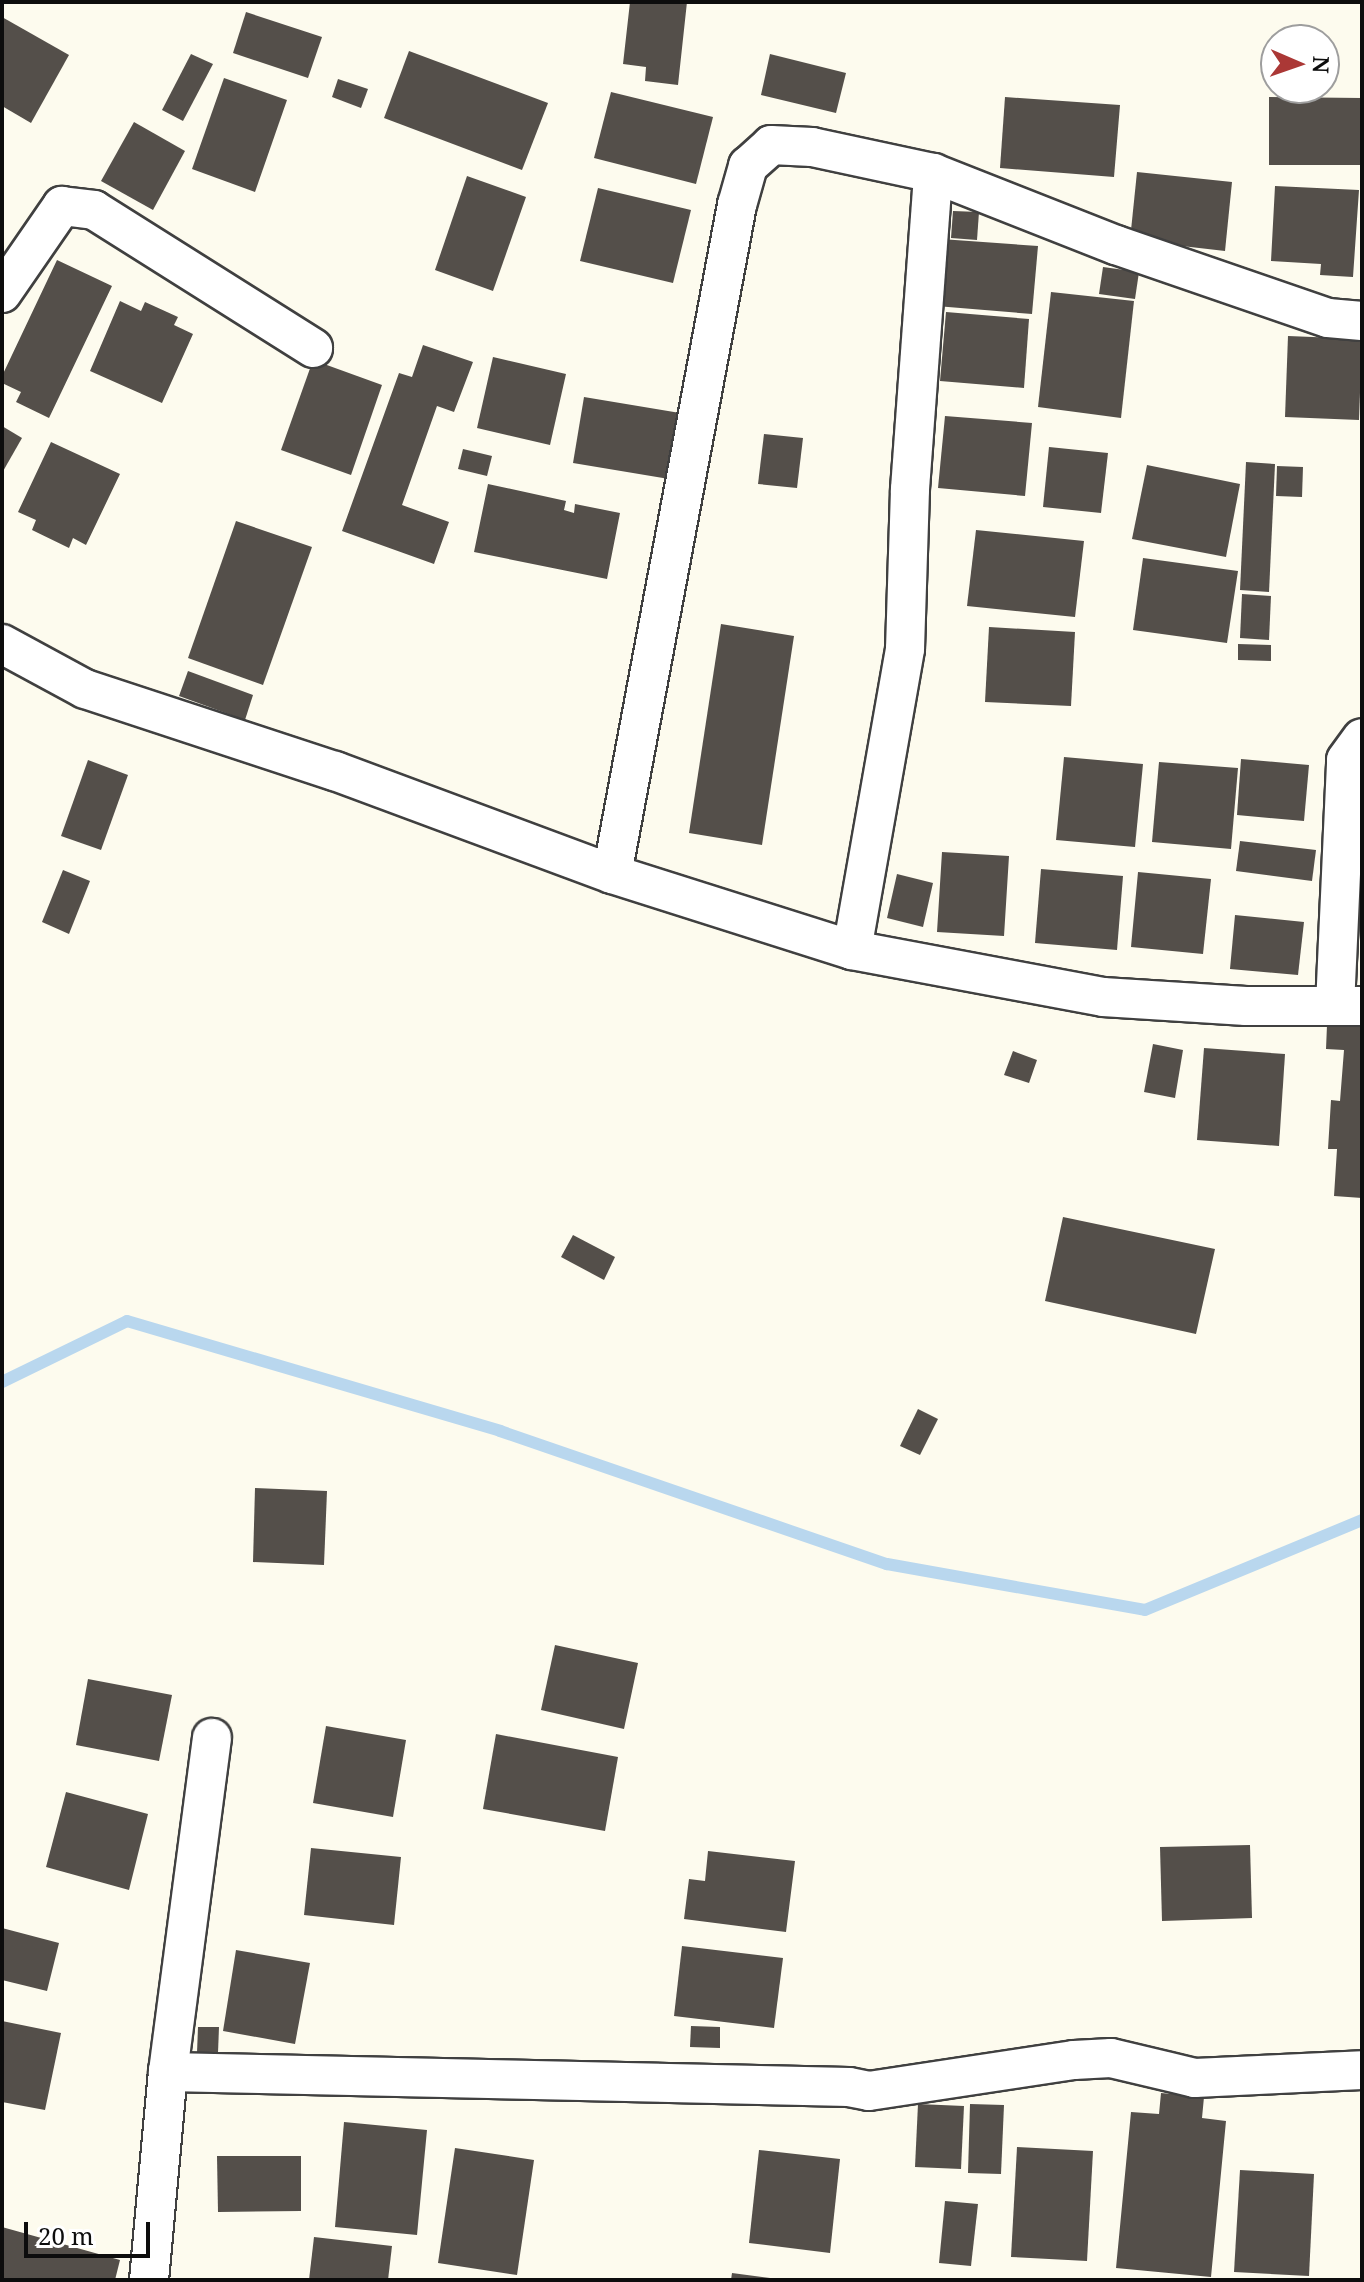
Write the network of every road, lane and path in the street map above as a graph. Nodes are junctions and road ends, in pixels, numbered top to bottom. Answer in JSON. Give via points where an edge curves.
{"nodes":[{"id":1,"x":933,"y":173,"type":"junction"},
{"id":2,"x":2,"y":293,"type":"edge"},
{"id":3,"x":1362,"y":321,"type":"edge"},
{"id":4,"x":313,"y":348,"type":"dead end"},
{"id":5,"x":2,"y":644,"type":"edge"},
{"id":6,"x":1362,"y":738,"type":"edge"},
{"id":7,"x":612,"y":874,"type":"junction"},
{"id":8,"x":852,"y":950,"type":"junction"},
{"id":9,"x":1348,"y":1006,"type":"edge"},
{"id":10,"x":212,"y":1738,"type":"dead end"},
{"id":11,"x":1362,"y":2070,"type":"edge"},
{"id":12,"x":168,"y":2072,"type":"junction"},
{"id":13,"x":149,"y":2280,"type":"edge"}],
"edges":[{"from":1,"to":3,"type":"street","via":[[1131,251],[1328,318]]},
{"from":1,"to":7,"type":"street","via":[[812,147],[771,145],[748,166]]},
{"from":1,"to":8,"type":"street","via":[[910,489],[905,649]]},
{"from":2,"to":4,"type":"street","via":[[62,206],[94,210]]},
{"from":5,"to":7,"type":"street","via":[[85,689],[335,771]]},
{"from":6,"to":9,"type":"street","via":[[1346,760]]},
{"from":7,"to":8,"type":"street"},
{"from":8,"to":9,"type":"street","via":[[1103,997]]},
{"from":10,"to":12,"type":"street"},
{"from":11,"to":12,"type":"street","via":[[1195,2078],[1111,2058],[869,2091]]},
{"from":12,"to":13,"type":"street"}]}
